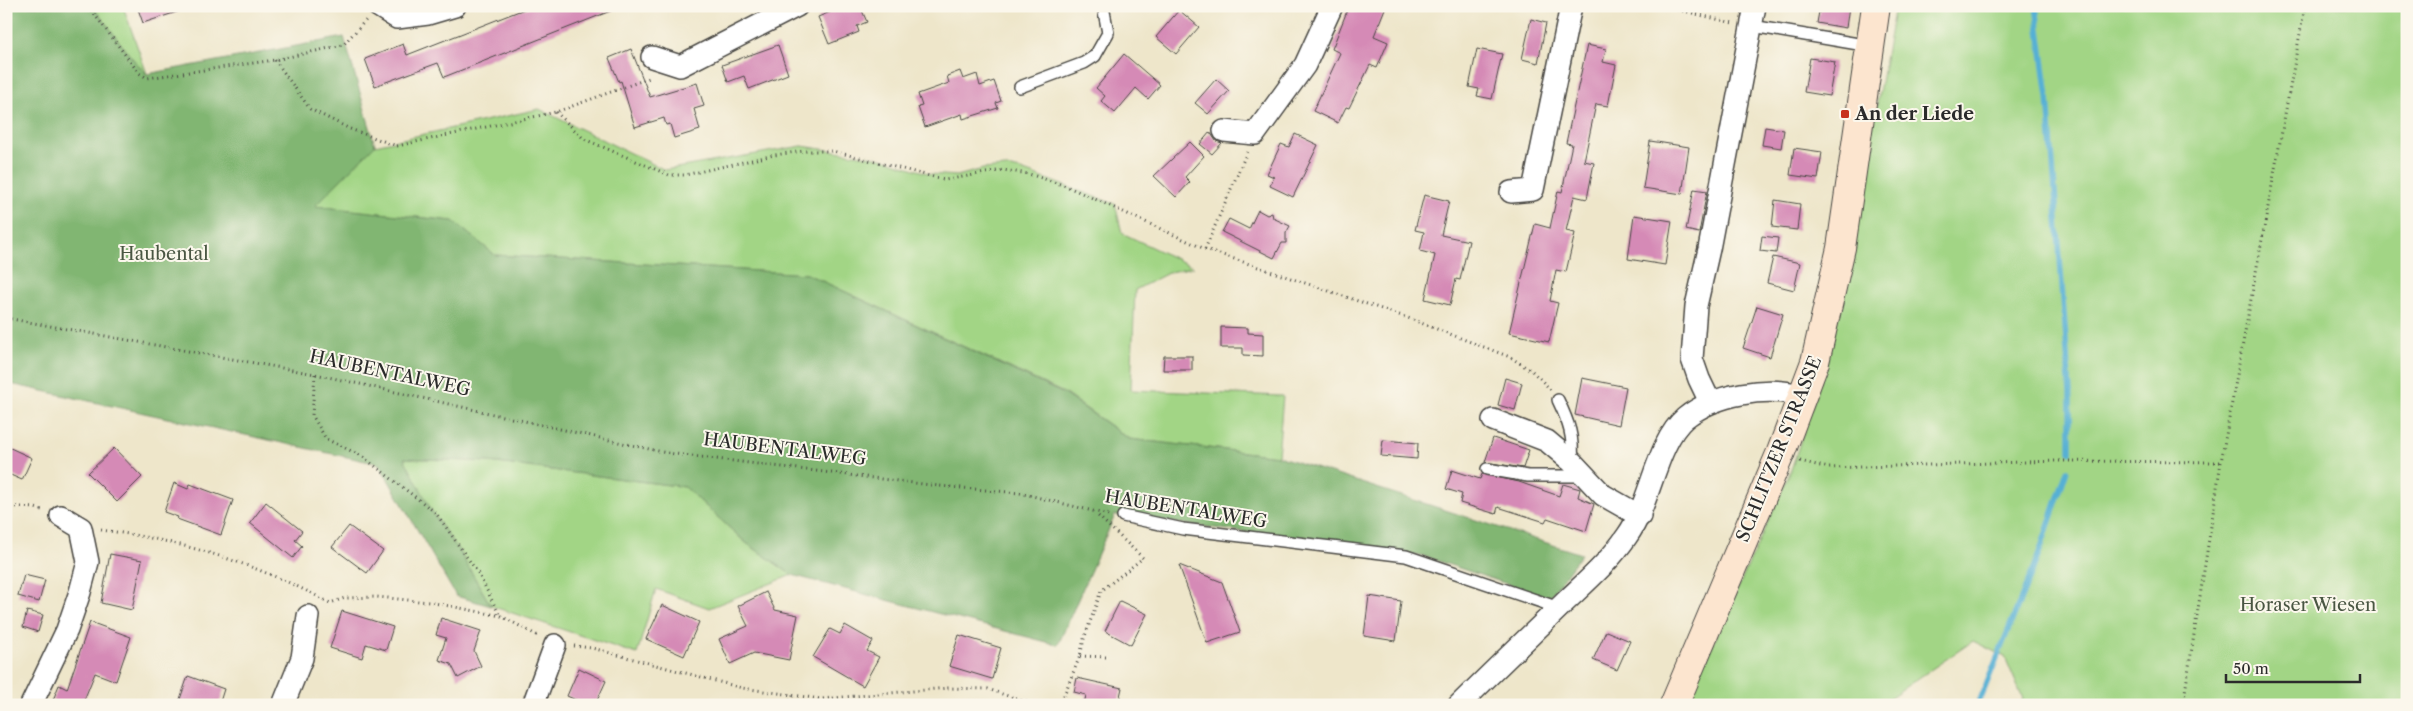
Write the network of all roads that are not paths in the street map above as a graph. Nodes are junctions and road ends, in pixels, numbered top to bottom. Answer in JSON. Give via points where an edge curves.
{"nodes":[{"id":1,"x":378,"y":6,"type":"edge"},
{"id":2,"x":455,"y":6,"type":"edge"},
{"id":3,"x":797,"y":6,"type":"edge"},
{"id":4,"x":1103,"y":6,"type":"edge"},
{"id":5,"x":1332,"y":6,"type":"edge"},
{"id":6,"x":1571,"y":6,"type":"edge"},
{"id":7,"x":1876,"y":6,"type":"edge"},
{"id":8,"x":1753,"y":16,"type":"edge"},
{"id":9,"x":1870,"y":46,"type":"junction"},
{"id":10,"x":652,"y":57,"type":"dead end"},
{"id":11,"x":1020,"y":87,"type":"dead end"},
{"id":12,"x":1224,"y":131,"type":"dead end"},
{"id":13,"x":1511,"y":192,"type":"dead end"},
{"id":14,"x":1804,"y":396,"type":"junction"},
{"id":15,"x":1558,"y":400,"type":"road end"},
{"id":16,"x":1710,"y":402,"type":"junction"},
{"id":17,"x":1493,"y":420,"type":"dead end"},
{"id":18,"x":1488,"y":469,"type":"dead end"},
{"id":19,"x":1578,"y":469,"type":"junction"},
{"id":20,"x":61,"y":516,"type":"road end"},
{"id":21,"x":1123,"y":516,"type":"road end"},
{"id":22,"x":1640,"y":516,"type":"junction"},
{"id":23,"x":1559,"y":608,"type":"junction"},
{"id":24,"x":308,"y":616,"type":"dead end"},
{"id":25,"x":555,"y":645,"type":"road end"},
{"id":26,"x":32,"y":705,"type":"edge"},
{"id":27,"x":284,"y":705,"type":"edge"},
{"id":28,"x":533,"y":705,"type":"edge"},
{"id":29,"x":1459,"y":705,"type":"edge"},
{"id":30,"x":1674,"y":705,"type":"edge"}],
"edges":[{"from":1,"to":2,"type":"street","via":[[397,18]]},
{"from":3,"to":10,"type":"street","via":[[680,66]]},
{"from":4,"to":11,"type":"lane","via":[[1108,33],[1095,56]]},
{"from":5,"to":12,"type":"street","via":[[1305,65],[1255,134]]},
{"from":6,"to":13,"type":"street","via":[[1533,190]]},
{"from":7,"to":9,"type":"main road","name":"SCHLITZER STRASSE"},
{"from":8,"to":9,"type":"lane"},
{"from":8,"to":16,"type":"street","via":[[1696,306],[1692,359]]},
{"from":9,"to":14,"type":"main road","name":"SCHLITZER STRASSE","via":[[1833,289]]},
{"from":14,"to":16,"type":"street","via":[[1792,392],[1755,393]]},
{"from":14,"to":30,"type":"main road","name":"SCHLITZER STRASSE"},
{"from":15,"to":19,"type":"lane","via":[[1574,441]]},
{"from":16,"to":22,"type":"street","via":[[1684,420],[1666,445]]},
{"from":17,"to":19,"type":"street","via":[[1547,441]]},
{"from":18,"to":19,"type":"lane","via":[[1528,476]]},
{"from":19,"to":22,"type":"street","via":[[1603,495]]},
{"from":20,"to":26,"type":"street","via":[[81,528],[88,562],[67,630]]},
{"from":21,"to":23,"type":"lane","name":"HAUBENTALWEG","via":[[1183,529],[1406,556]]},
{"from":22,"to":23,"type":"street","via":[[1613,554]]},
{"from":23,"to":29,"type":"street"},
{"from":24,"to":27,"type":"street","via":[[302,658]]},
{"from":25,"to":28,"type":"street"}]}
